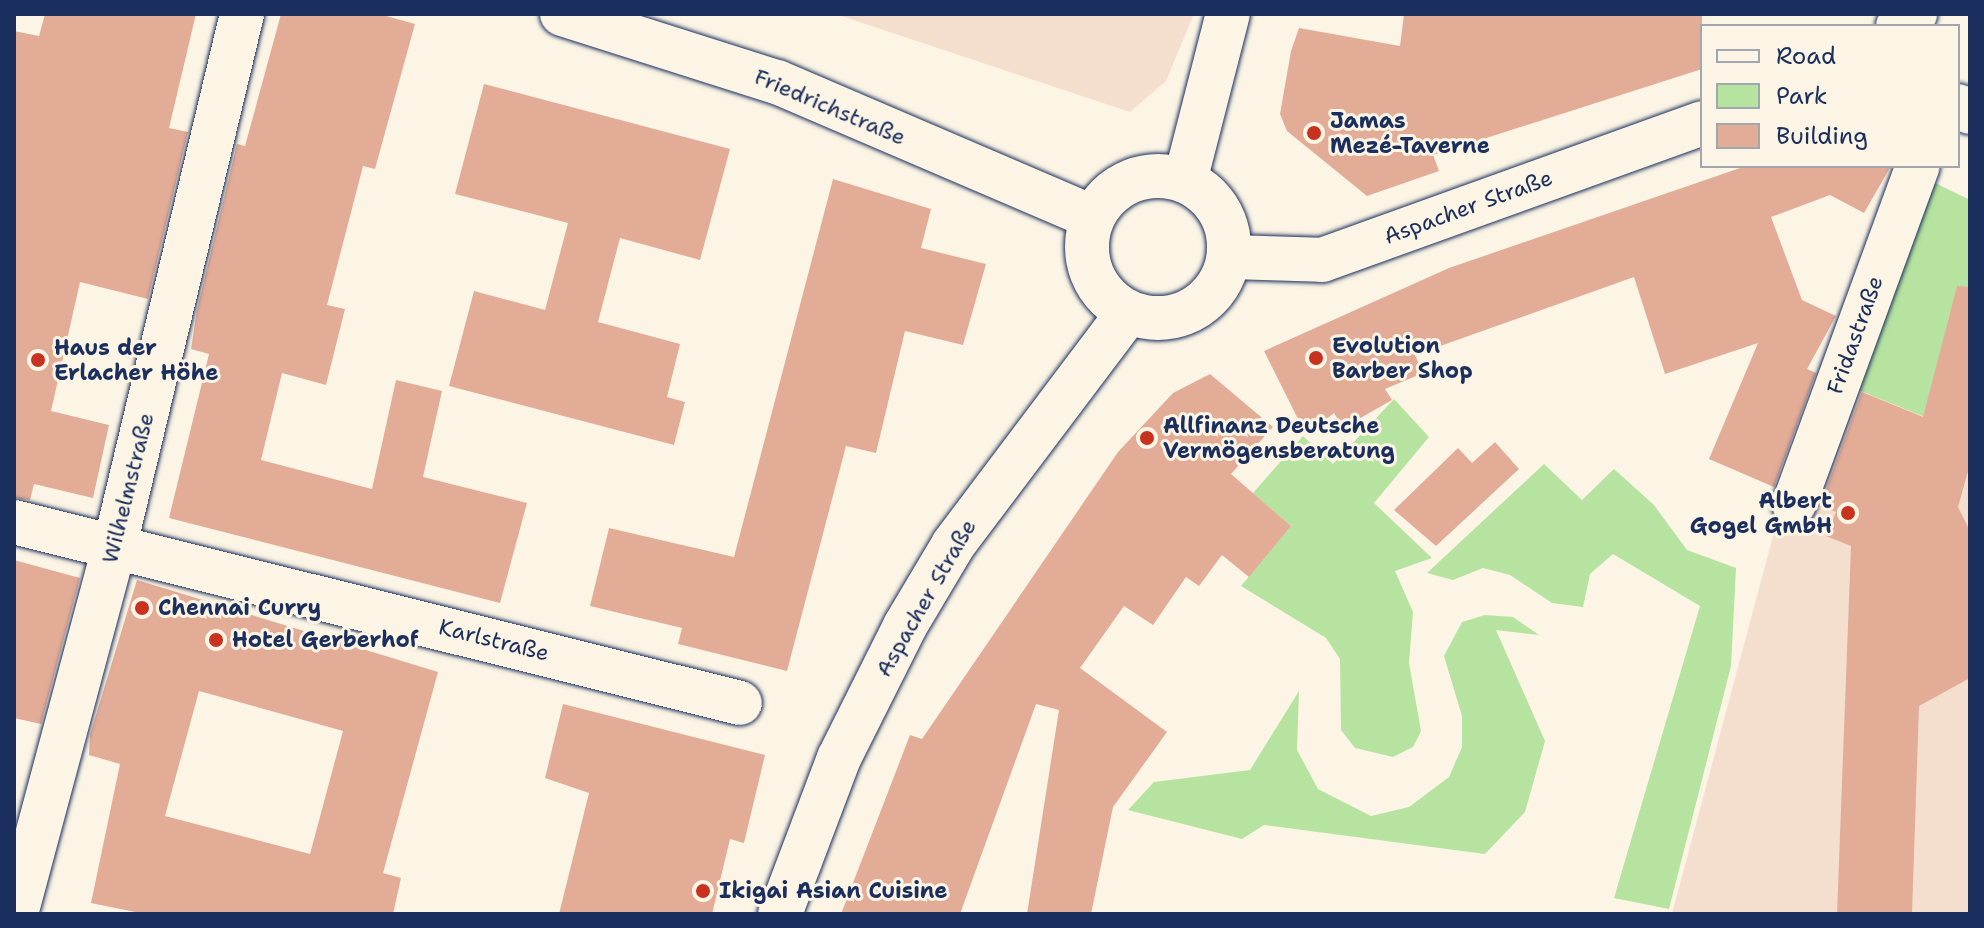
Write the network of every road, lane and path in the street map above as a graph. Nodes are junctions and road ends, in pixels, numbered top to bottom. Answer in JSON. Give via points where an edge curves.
{"nodes":[{"id":1,"x":242,"y":14,"type":"edge"},
{"id":2,"x":562,"y":14,"type":"edge"},
{"id":3,"x":1228,"y":14,"type":"edge"},
{"id":4,"x":1700,"y":124,"type":"edge"},
{"id":5,"x":1917,"y":168,"type":"edge"},
{"id":6,"x":1185,"y":181,"type":"junction"},
{"id":7,"x":1092,"y":217,"type":"junction"},
{"id":8,"x":1229,"y":257,"type":"junction"},
{"id":9,"x":1128,"y":313,"type":"junction"},
{"id":10,"x":1794,"y":504,"type":"dead end"},
{"id":11,"x":14,"y":522,"type":"edge"},
{"id":12,"x":115,"y":545,"type":"junction"},
{"id":13,"x":740,"y":703,"type":"dead end"},
{"id":14,"x":16,"y":914,"type":"edge"},
{"id":15,"x":780,"y":914,"type":"edge"}],
"edges":[{"from":1,"to":12,"type":"street","name":"Wilhelmstraße"},
{"from":2,"to":7,"type":"street","name":"Friedrichstraße","via":[[777,82]]},
{"from":3,"to":6,"type":"street"},
{"from":4,"to":8,"type":"street","name":"Aspacher Straße","via":[[1322,260]]},
{"from":5,"to":10,"type":"street","name":"Fridastraße"},
{"from":6,"to":7,"type":"street","via":[[1161,175],[1124,183]]},
{"from":6,"to":8,"type":"street","via":[[1223,216]]},
{"from":7,"to":9,"type":"street","via":[[1089,267],[1102,292]]},
{"from":8,"to":9,"type":"street","via":[[1223,278],[1193,309],[1172,317]]},
{"from":9,"to":15,"type":"street","name":"Aspacher Straße","via":[[953,545],[905,626],[839,758]]},
{"from":11,"to":12,"type":"street","name":"Karlstraße"},
{"from":12,"to":13,"type":"street","name":"Karlstraße"},
{"from":12,"to":14,"type":"street","name":"Wilhelmstraße"}]}
